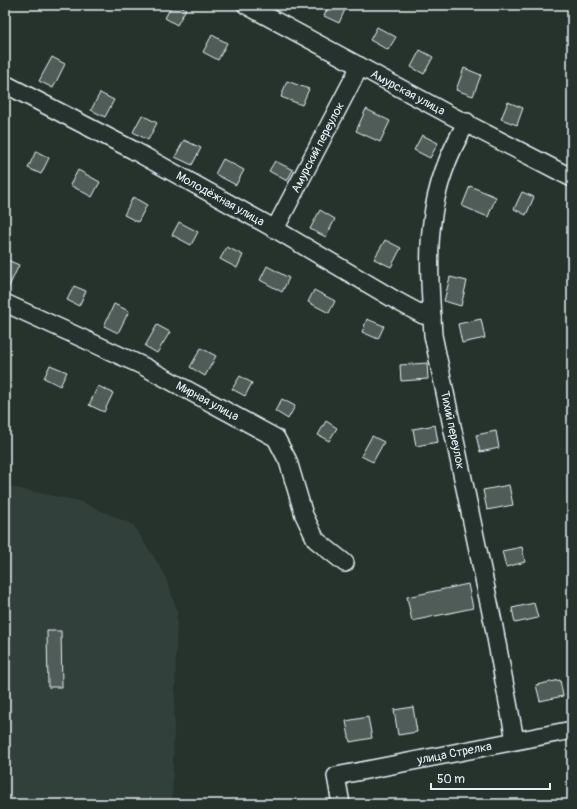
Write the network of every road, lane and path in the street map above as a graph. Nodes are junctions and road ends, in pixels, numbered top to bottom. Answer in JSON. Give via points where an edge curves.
{"nodes":[{"id":1,"x":246,"y":5,"type":"edge"},
{"id":2,"x":360,"y":66,"type":"junction"},
{"id":3,"x":5,"y":84,"type":"edge"},
{"id":4,"x":467,"y":122,"type":"junction"},
{"id":5,"x":572,"y":178,"type":"edge"},
{"id":6,"x":275,"y":229,"type":"junction"},
{"id":7,"x":5,"y":303,"type":"edge"},
{"id":8,"x":432,"y":317,"type":"junction"},
{"id":9,"x":345,"y":563,"type":"dead end"},
{"id":10,"x":572,"y":730,"type":"edge"},
{"id":11,"x":515,"y":740,"type":"junction"},
{"id":12,"x":340,"y":804,"type":"edge"}],
"edges":[{"from":1,"to":2,"type":"street","name":"Амурская улица"},
{"from":2,"to":4,"type":"street","name":"Амурская улица"},
{"from":2,"to":6,"type":"street","name":"Амурский переулок"},
{"from":3,"to":6,"type":"street","name":"Молодёжная улица","via":[[133,150]]},
{"from":4,"to":5,"type":"street","name":"Амурская улица"},
{"from":4,"to":8,"type":"street","name":"Тихий переулок","via":[[443,175],[432,222]]},
{"from":6,"to":8,"type":"street","name":"Молодёжная улица","via":[[397,301],[422,315]]},
{"from":7,"to":9,"type":"street","name":"Мирная улица","via":[[143,366],[276,438],[288,461],[304,516],[316,540]]},
{"from":8,"to":11,"type":"street","name":"Тихий переулок","via":[[433,335]]},
{"from":10,"to":11,"type":"street","name":"улица Стрелка"},
{"from":11,"to":12,"type":"street","name":"улица Стрелка","via":[[336,776]]}]}
